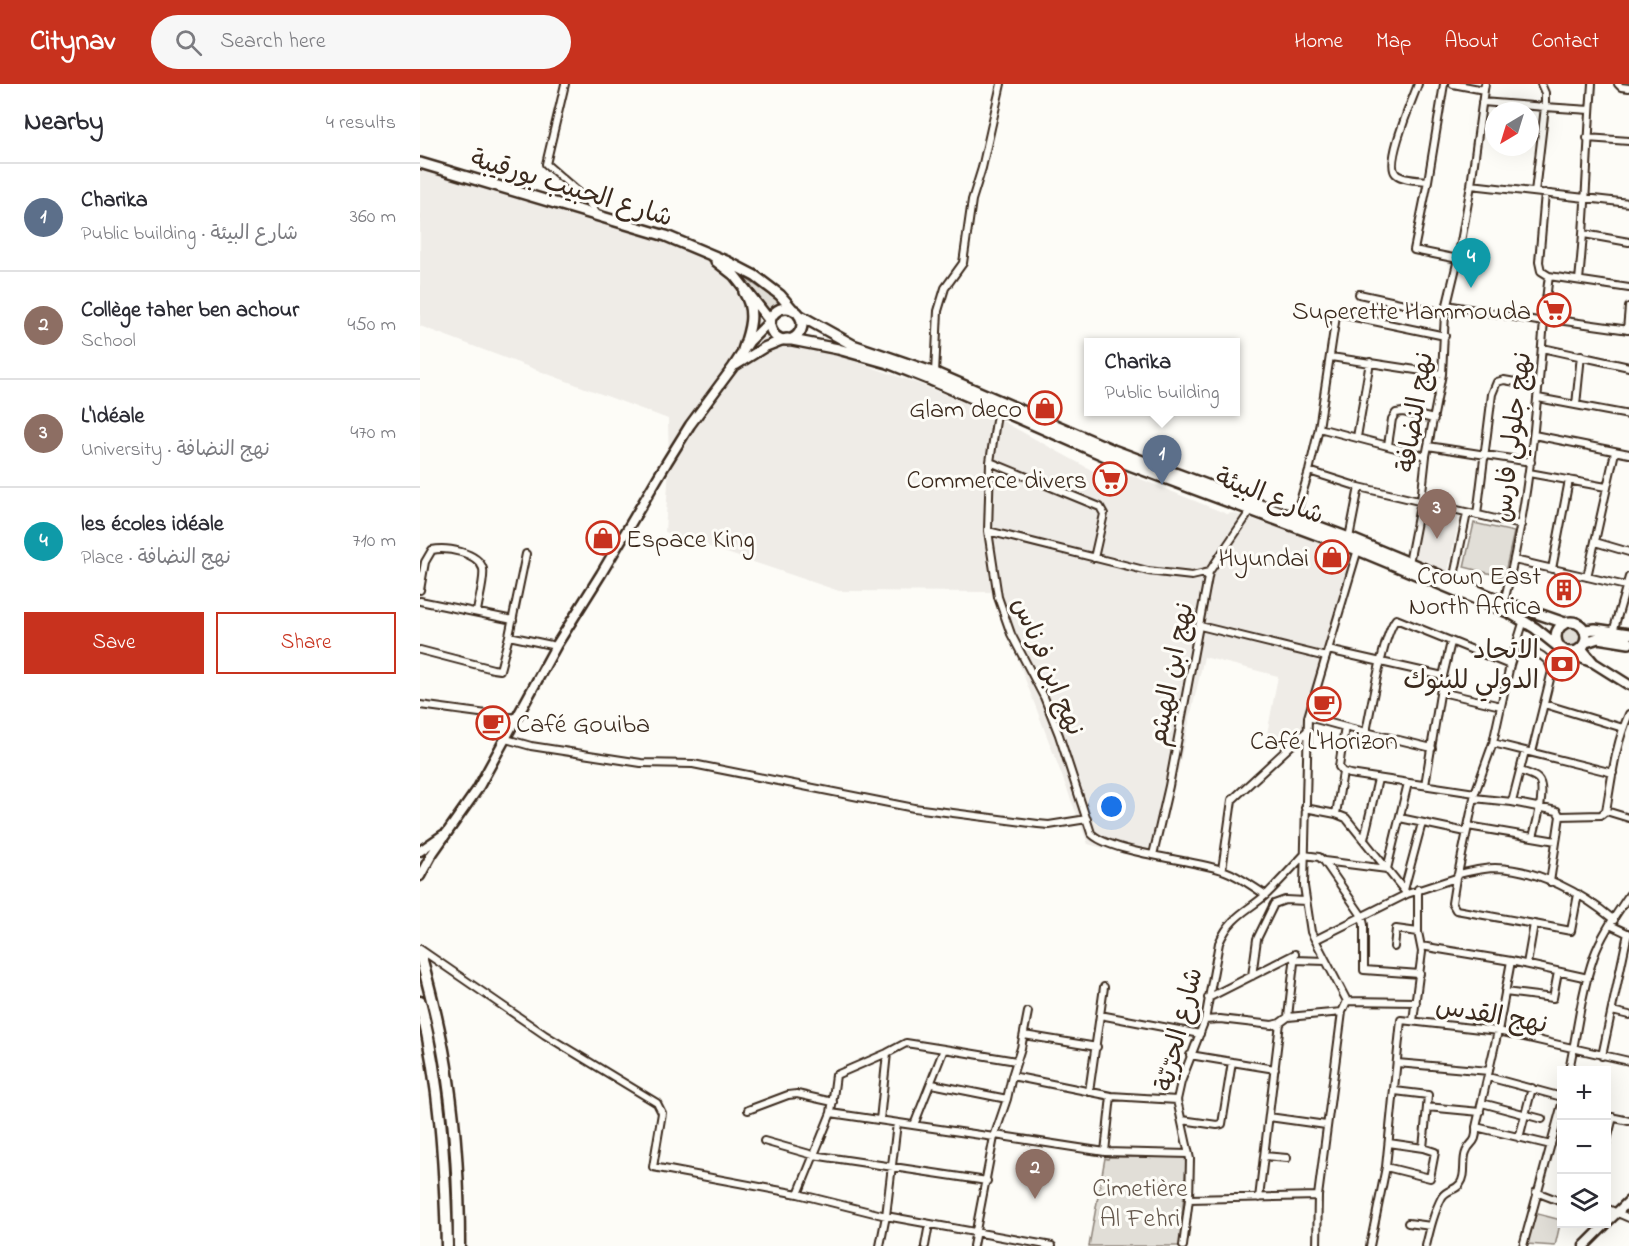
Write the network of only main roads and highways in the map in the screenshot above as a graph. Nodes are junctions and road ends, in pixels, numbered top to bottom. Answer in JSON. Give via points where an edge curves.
{"nodes":[{"id":1,"x":420,"y":163,"type":"edge"},
{"id":2,"x":709,"y":255,"type":"junction"},
{"id":3,"x":726,"y":269,"type":"junction"},
{"id":4,"x":796,"y":312,"type":"junction"},
{"id":5,"x":770,"y":321,"type":"junction"},
{"id":6,"x":786,"y":339,"type":"junction"},
{"id":7,"x":743,"y":350,"type":"junction"},
{"id":8,"x":733,"y":367,"type":"junction"},
{"id":9,"x":998,"y":405,"type":"junction"},
{"id":10,"x":1359,"y":546,"type":"junction"},
{"id":11,"x":1565,"y":623,"type":"junction"},
{"id":12,"x":1584,"y":630,"type":"junction"},
{"id":13,"x":1629,"y":634,"type":"edge"},
{"id":14,"x":1629,"y":643,"type":"edge"},
{"id":15,"x":1584,"y":644,"type":"junction"},
{"id":16,"x":1563,"y":650,"type":"junction"},
{"id":17,"x":1594,"y":663,"type":"junction"},
{"id":18,"x":1629,"y":685,"type":"edge"},
{"id":19,"x":448,"y":832,"type":"junction"},
{"id":20,"x":420,"y":850,"type":"edge"},
{"id":21,"x":420,"y":876,"type":"edge"},
{"id":22,"x":420,"y":951,"type":"edge"},
{"id":23,"x":420,"y":1002,"type":"edge"},
{"id":24,"x":1629,"y":1201,"type":"edge"},
{"id":25,"x":1611,"y":1218,"type":"edge"},
{"id":26,"x":1601,"y":1228,"type":"edge"},
{"id":27,"x":447,"y":1246,"type":"edge"},
{"id":28,"x":459,"y":1246,"type":"edge"},
{"id":29,"x":1584,"y":1246,"type":"edge"}],
"edges":[{"from":1,"to":2,"type":"main road","name":"شارع الحبيب بورقيبة","via":[[666,236]]},
{"from":2,"to":3,"type":"main road"},
{"from":2,"to":4,"type":"main road","name":"شارع البيئة","via":[[754,276]]},
{"from":3,"to":5,"type":"main road"},
{"from":3,"to":7,"type":"main road","via":[[751,308],[750,330]]},
{"from":4,"to":5,"type":"main road","via":[[777,310]]},
{"from":4,"to":6,"type":"main road","via":[[802,325],[797,335]]},
{"from":4,"to":9,"type":"main road","name":"شارع البيئة","via":[[853,345],[935,374]]},
{"from":5,"to":6,"type":"main road","via":[[773,332]]},
{"from":5,"to":7,"type":"main road"},
{"from":6,"to":8,"type":"main road"},
{"from":6,"to":9,"type":"main road","name":"شارع البيئة","via":[[888,363]]},
{"from":7,"to":8,"type":"main road"},
{"from":8,"to":19,"type":"main road","via":[[667,462],[556,646],[477,790]]},
{"from":9,"to":10,"type":"main road","name":"شارع البيئة","via":[[1108,457]]},
{"from":9,"to":10,"type":"main road","name":"شارع البيئة","via":[[1349,538]]},
{"from":10,"to":11,"type":"main road","name":"شارع البيئة"},
{"from":10,"to":16,"type":"main road","name":"شارع البيئة","via":[[1524,621]]},
{"from":11,"to":12,"type":"main road","via":[[1576,623]]},
{"from":11,"to":16,"type":"main road","via":[[1556,637]]},
{"from":12,"to":13,"type":"main road"},
{"from":12,"to":15,"type":"main road"},
{"from":14,"to":15,"type":"main road","via":[[1598,638]]},
{"from":15,"to":16,"type":"main road","via":[[1576,652]]},
{"from":15,"to":17,"type":"main road","via":[[1583,650]]},
{"from":16,"to":17,"type":"main road"},
{"from":17,"to":18,"type":"main road"},
{"from":19,"to":20,"type":"main road"},
{"from":19,"to":21,"type":"main road"},
{"from":22,"to":28,"type":"highway","via":[[448,1079]]},
{"from":23,"to":27,"type":"highway","via":[[437,1093]]},
{"from":24,"to":25,"type":"main road"},
{"from":26,"to":29,"type":"main road"}]}
